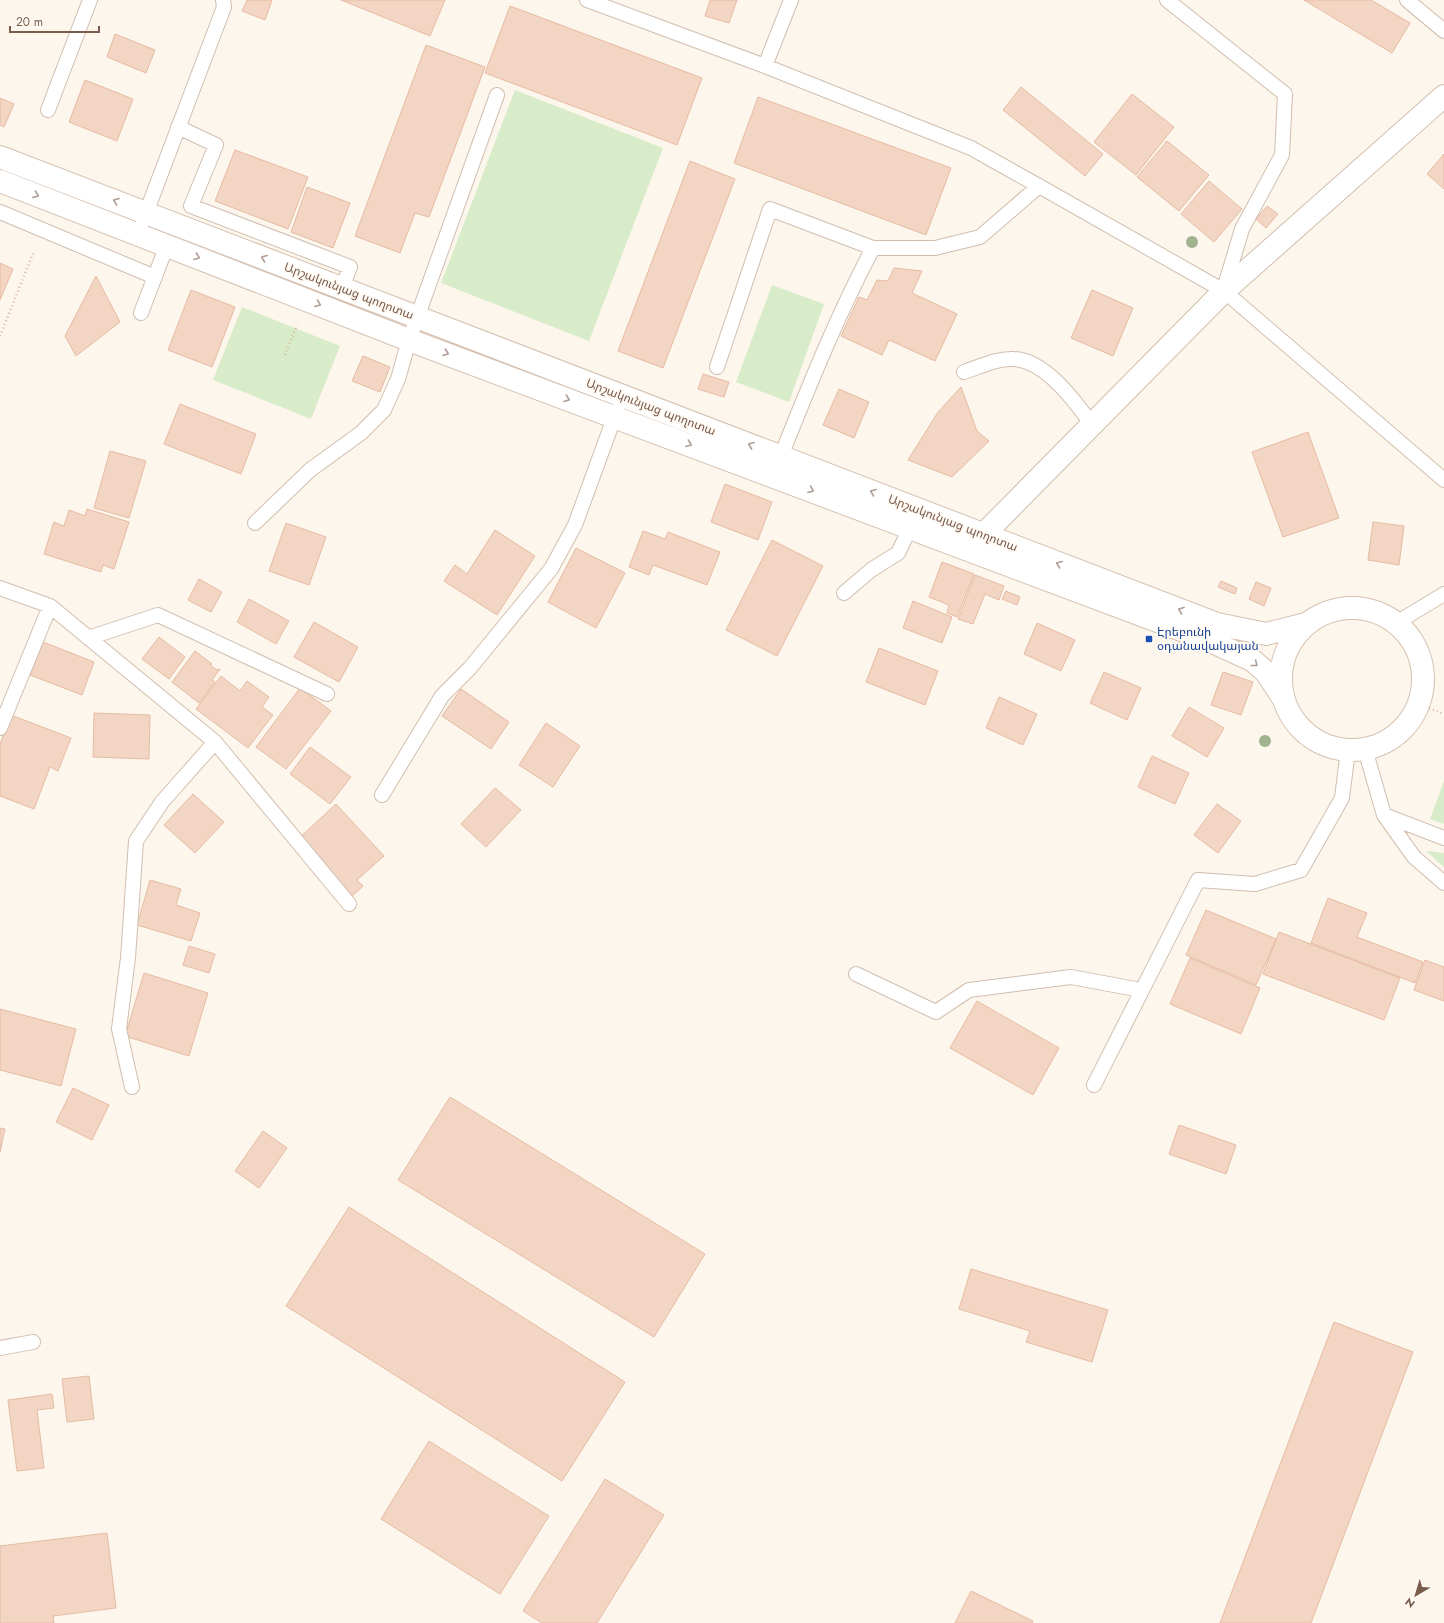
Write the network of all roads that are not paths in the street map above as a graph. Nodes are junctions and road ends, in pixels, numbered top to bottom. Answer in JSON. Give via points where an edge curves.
{"nodes":[{"id":1,"x":90,"y":0,"type":"edge"},
{"id":2,"x":223,"y":0,"type":"edge"},
{"id":3,"x":587,"y":0,"type":"edge"},
{"id":4,"x":791,"y":0,"type":"edge"},
{"id":5,"x":1166,"y":0,"type":"edge"},
{"id":6,"x":1407,"y":0,"type":"edge"},
{"id":7,"x":1444,"y":31,"type":"edge"},
{"id":8,"x":765,"y":66,"type":"junction"},
{"id":9,"x":497,"y":95,"type":"dead end"},
{"id":10,"x":1444,"y":96,"type":"edge"},
{"id":11,"x":48,"y":110,"type":"dead end"},
{"id":12,"x":178,"y":127,"type":"junction"},
{"id":13,"x":0,"y":157,"type":"edge"},
{"id":14,"x":0,"y":181,"type":"edge"},
{"id":15,"x":1039,"y":186,"type":"junction"},
{"id":16,"x":0,"y":212,"type":"edge"},
{"id":17,"x":146,"y":213,"type":"junction"},
{"id":18,"x":138,"y":234,"type":"junction"},
{"id":19,"x":167,"y":245,"type":"junction"},
{"id":20,"x":873,"y":248,"type":"junction"},
{"id":21,"x":155,"y":277,"type":"junction"},
{"id":22,"x":342,"y":288,"type":"junction"},
{"id":23,"x":1224,"y":291,"type":"junction"},
{"id":24,"x":141,"y":313,"type":"dead end"},
{"id":25,"x":418,"y":317,"type":"junction"},
{"id":26,"x":409,"y":340,"type":"junction"},
{"id":27,"x":717,"y":367,"type":"dead end"},
{"id":28,"x":964,"y":372,"type":"dead end"},
{"id":29,"x":622,"y":396,"type":"junction"},
{"id":30,"x":614,"y":416,"type":"junction"},
{"id":31,"x":1092,"y":425,"type":"junction"},
{"id":32,"x":781,"y":456,"type":"junction"},
{"id":33,"x":1444,"y":480,"type":"edge"},
{"id":34,"x":254,"y":523,"type":"dead end"},
{"id":35,"x":910,"y":528,"type":"junction"},
{"id":36,"x":976,"y":542,"type":"junction"},
{"id":37,"x":0,"y":588,"type":"edge"},
{"id":38,"x":844,"y":593,"type":"dead end"},
{"id":39,"x":1444,"y":594,"type":"edge"},
{"id":40,"x":50,"y":606,"type":"junction"},
{"id":41,"x":1396,"y":623,"type":"junction"},
{"id":42,"x":1306,"y":624,"type":"junction"},
{"id":43,"x":88,"y":638,"type":"junction"},
{"id":44,"x":327,"y":694,"type":"dead end"},
{"id":45,"x":1283,"y":698,"type":"junction"},
{"id":46,"x":0,"y":728,"type":"edge"},
{"id":47,"x":215,"y":742,"type":"junction"},
{"id":48,"x":1357,"y":749,"type":"junction"},
{"id":49,"x":382,"y":794,"type":"dead end"},
{"id":50,"x":1384,"y":815,"type":"junction"},
{"id":51,"x":1444,"y":838,"type":"edge"},
{"id":52,"x":1444,"y":883,"type":"edge"},
{"id":53,"x":349,"y":904,"type":"dead end"},
{"id":54,"x":856,"y":974,"type":"dead end"},
{"id":55,"x":1141,"y":990,"type":"junction"},
{"id":56,"x":1094,"y":1085,"type":"dead end"},
{"id":57,"x":132,"y":1087,"type":"dead end"},
{"id":58,"x":33,"y":1342,"type":"dead end"},
{"id":59,"x":0,"y":1348,"type":"edge"}],
"edges":[{"from":1,"to":11,"type":"lane"},
{"from":2,"to":12,"type":"lane","via":[[224,7]]},
{"from":3,"to":8,"type":"lane"},
{"from":4,"to":8,"type":"lane"},
{"from":5,"to":23,"type":"lane","via":[[1285,94],[1282,155],[1242,229]]},
{"from":6,"to":7,"type":"lane"},
{"from":8,"to":15,"type":"lane","via":[[971,148]]},
{"from":9,"to":25,"type":"lane"},
{"from":10,"to":23,"type":"street"},
{"from":12,"to":17,"type":"lane"},
{"from":12,"to":22,"type":"lane","via":[[216,145],[191,206],[350,267]]},
{"from":17,"to":13,"type":"street","name":"Արշակունյաց պողոտա","one_way":true},
{"from":14,"to":18,"type":"street","name":"Արշակունյաց պողոտա","one_way":true},
{"from":15,"to":20,"type":"lane","via":[[980,237],[935,248]]},
{"from":15,"to":23,"type":"lane"},
{"from":16,"to":21,"type":"lane"},
{"from":17,"to":18,"type":"lane"},
{"from":22,"to":17,"type":"street","name":"Արշակունյաց պողոտա","one_way":true},
{"from":18,"to":19,"type":"street","name":"Արշակունյաց պողոտա"},
{"from":19,"to":21,"type":"lane"},
{"from":19,"to":26,"type":"street","name":"Արշակունյաց պողոտա","one_way":true},
{"from":20,"to":27,"type":"lane","via":[[770,209]]},
{"from":20,"to":32,"type":"lane","via":[[853,285]]},
{"from":21,"to":24,"type":"lane"},
{"from":22,"to":25,"type":"street","name":"Արշակունյաց պողոտա"},
{"from":23,"to":31,"type":"street"},
{"from":23,"to":33,"type":"lane"},
{"from":25,"to":26,"type":"lane"},
{"from":25,"to":29,"type":"street","name":"Արշակունյաց պողոտա"},
{"from":26,"to":30,"type":"street","name":"Արշակունյաց պողոտա","one_way":true},
{"from":26,"to":34,"type":"lane","via":[[398,379],[384,410],[361,433],[310,470]]},
{"from":28,"to":31,"type":"lane","via":[[993,362],[1015,359],[1040,368],[1073,397]]},
{"from":29,"to":30,"type":"lane"},
{"from":32,"to":29,"type":"street","name":"Արշակունյաց պողոտա","one_way":true},
{"from":30,"to":35,"type":"street","name":"Արշակունյաց պողոտա","one_way":true},
{"from":30,"to":49,"type":"lane","via":[[575,525],[551,569],[470,668],[442,696]]},
{"from":31,"to":36,"type":"street"},
{"from":36,"to":32,"type":"street","name":"Արշակունյաց պողոտա","one_way":true},
{"from":35,"to":36,"type":"street","name":"Արշակունյաց պողոտա"},
{"from":35,"to":38,"type":"lane","via":[[898,553],[871,570]]},
{"from":42,"to":36,"type":"street","name":"Արշակունյաց պողոտա","one_way":true,"via":[[1266,634],[1217,624]]},
{"from":36,"to":45,"type":"street","name":"Արշակունյաց պողոտա","one_way":true,"via":[[1252,660],[1266,672]]},
{"from":37,"to":40,"type":"lane"},
{"from":39,"to":41,"type":"lane"},
{"from":40,"to":43,"type":"lane"},
{"from":40,"to":46,"type":"lane"},
{"from":41,"to":42,"type":"street","via":[[1375,611],[1350,608],[1329,612]]},
{"from":41,"to":48,"type":"street","via":[[1413,642],[1422,666],[1423,683],[1418,704],[1412,718],[1402,730],[1382,743]]},
{"from":42,"to":45,"type":"street","via":[[1292,641],[1284,657],[1281,675]]},
{"from":43,"to":44,"type":"lane","via":[[158,615]]},
{"from":43,"to":47,"type":"lane"},
{"from":45,"to":48,"type":"street","via":[[1291,716],[1304,731],[1321,742]]},
{"from":47,"to":53,"type":"lane"},
{"from":47,"to":57,"type":"lane","via":[[162,802],[136,841],[128,958],[119,1029]]},
{"from":48,"to":50,"type":"lane"},
{"from":48,"to":55,"type":"lane","via":[[1342,798],[1301,870],[1255,884],[1198,880]]},
{"from":50,"to":51,"type":"lane"},
{"from":50,"to":52,"type":"lane","via":[[1414,857]]},
{"from":54,"to":55,"type":"lane","via":[[936,1012],[969,990],[1071,977]]},
{"from":55,"to":56,"type":"lane"},
{"from":58,"to":59,"type":"lane"}]}
